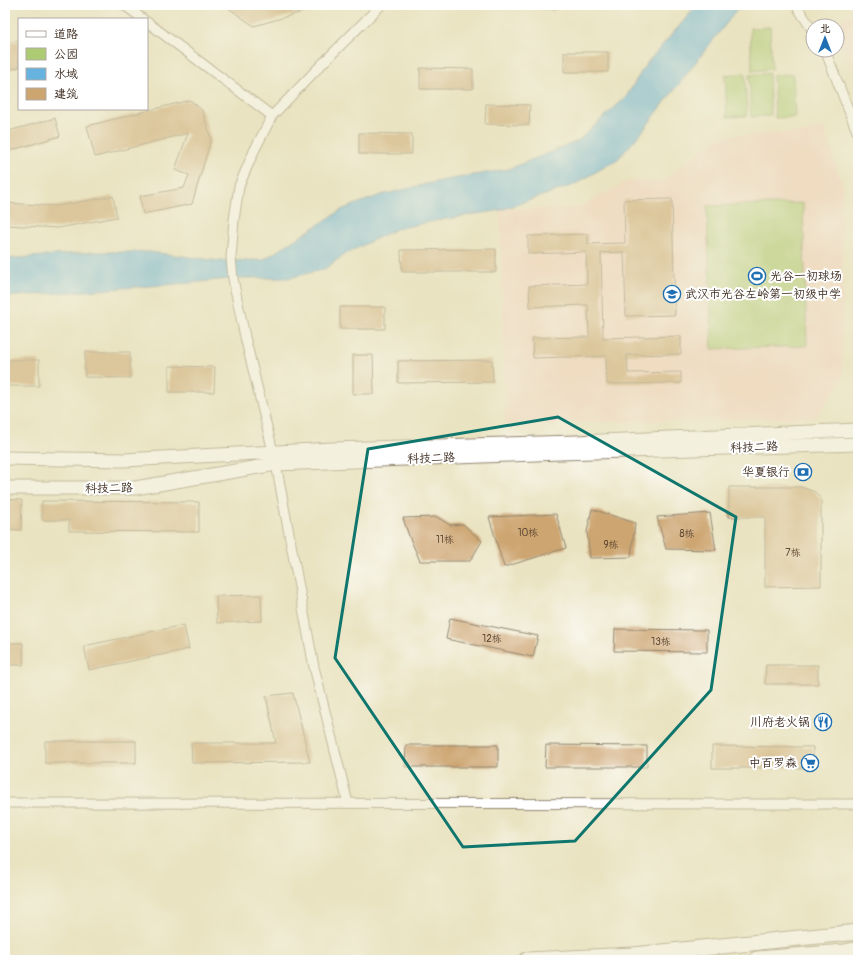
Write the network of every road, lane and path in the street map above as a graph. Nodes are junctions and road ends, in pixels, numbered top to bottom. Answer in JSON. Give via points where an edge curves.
{"nodes":[{"id":1,"x":124,"y":5,"type":"edge"},
{"id":2,"x":381,"y":5,"type":"edge"},
{"id":3,"x":796,"y":5,"type":"edge"},
{"id":4,"x":142,"y":18,"type":"edge"},
{"id":5,"x":805,"y":19,"type":"edge"},
{"id":6,"x":148,"y":23,"type":"edge"},
{"id":7,"x":828,"y":58,"type":"edge"},
{"id":8,"x":272,"y":116,"type":"junction"},
{"id":9,"x":858,"y":134,"type":"edge"},
{"id":10,"x":858,"y":430,"type":"edge"},
{"id":11,"x":858,"y":444,"type":"edge"},
{"id":12,"x":5,"y":458,"type":"edge"},
{"id":13,"x":274,"y":458,"type":"junction"},
{"id":14,"x":5,"y":488,"type":"edge"},
{"id":15,"x":5,"y":803,"type":"edge"},
{"id":16,"x":348,"y":803,"type":"junction"},
{"id":17,"x":858,"y":804,"type":"edge"},
{"id":18,"x":858,"y":932,"type":"edge"},
{"id":19,"x":858,"y":950,"type":"edge"},
{"id":20,"x":527,"y":960,"type":"edge"},
{"id":21,"x":757,"y":960,"type":"edge"}],
"edges":[{"from":1,"to":4,"type":"street"},
{"from":2,"to":8,"type":"street"},
{"from":3,"to":5,"type":"street"},
{"from":6,"to":8,"type":"street"},
{"from":7,"to":9,"type":"street"},
{"from":8,"to":13,"type":"street","via":[[239,186],[231,258],[245,337]]},
{"from":10,"to":13,"type":"street","name":"科技二路","via":[[332,449]]},
{"from":11,"to":13,"type":"street","name":"科技二路"},
{"from":12,"to":13,"type":"street","name":"科技二路"},
{"from":13,"to":14,"type":"street","name":"科技二路","via":[[135,488]]},
{"from":13,"to":16,"type":"street","via":[[314,667]]},
{"from":15,"to":16,"type":"street"},
{"from":16,"to":17,"type":"street"},
{"from":18,"to":20,"type":"main road","via":[[633,955]]},
{"from":19,"to":21,"type":"highway"}]}
